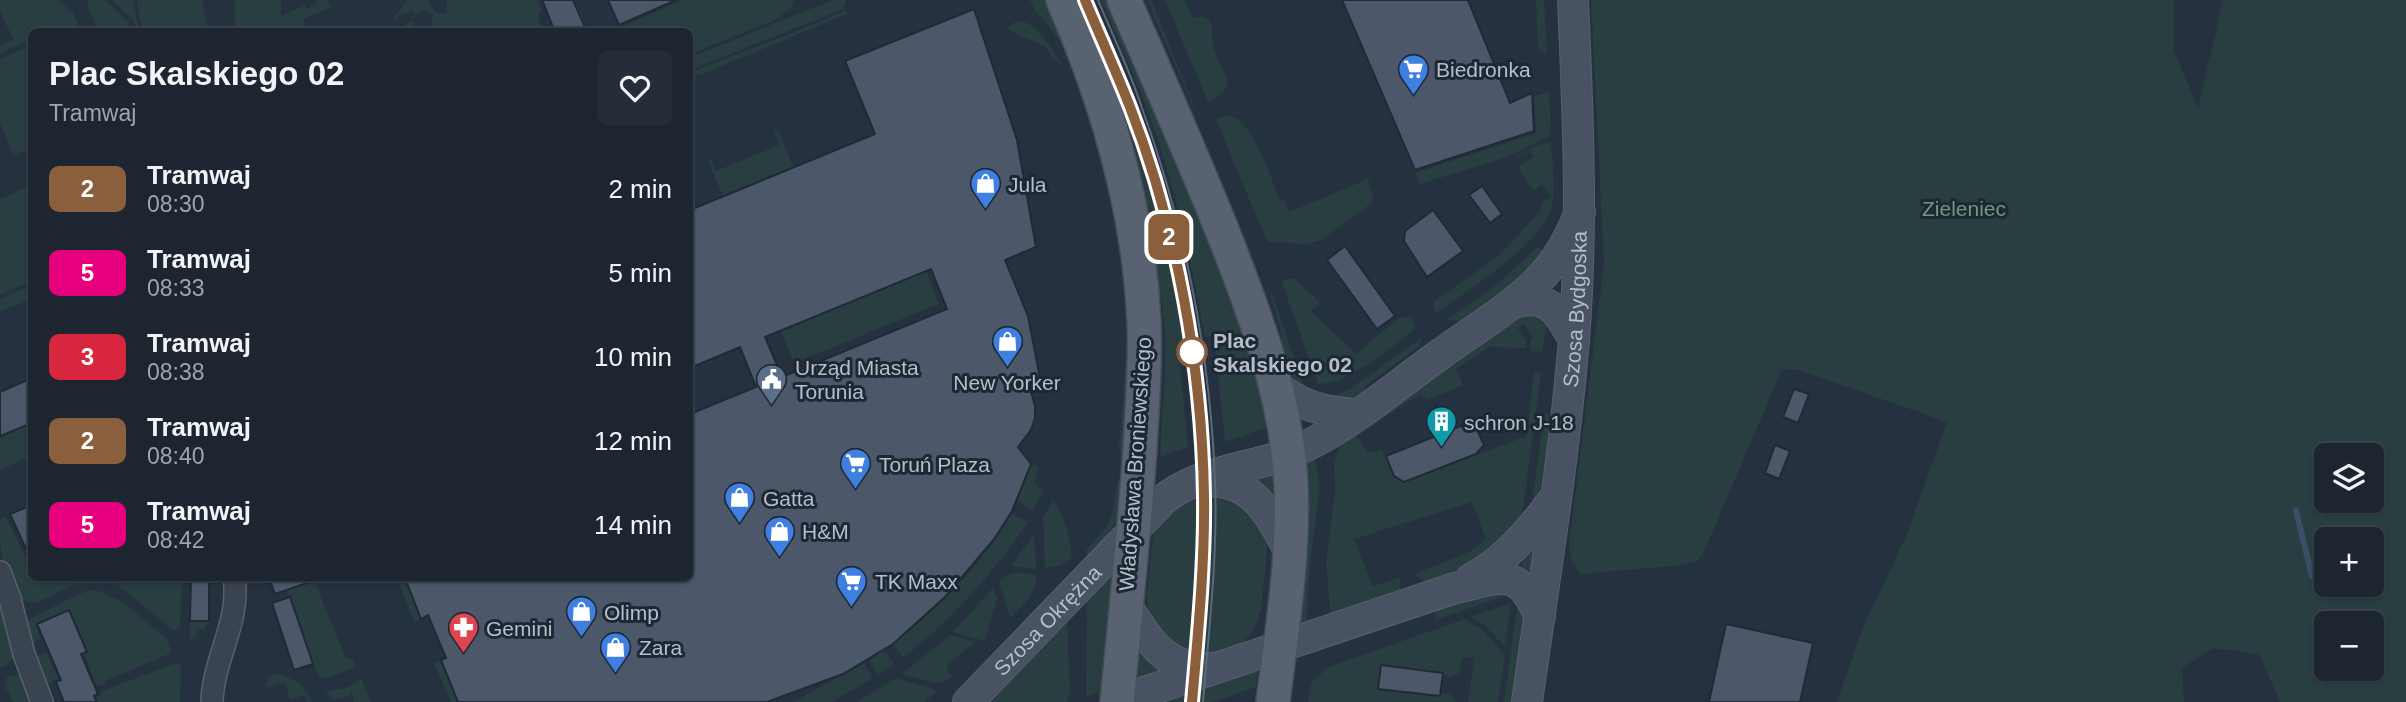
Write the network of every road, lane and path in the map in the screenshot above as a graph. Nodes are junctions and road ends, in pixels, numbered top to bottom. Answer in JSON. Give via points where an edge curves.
{"nodes":[{"id":1,"x":1063,"y":0,"type":"edge"},
{"id":2,"x":1124,"y":0,"type":"edge"},
{"id":3,"x":1573,"y":0,"type":"edge"},
{"id":4,"x":1580,"y":212,"type":"junction"},
{"id":5,"x":1513,"y":303,"type":"junction"},
{"id":6,"x":1574,"y":340,"type":"junction"},
{"id":7,"x":1275,"y":385,"type":"junction"},
{"id":8,"x":1356,"y":414,"type":"junction"},
{"id":9,"x":1288,"y":454,"type":"junction"},
{"id":10,"x":1187,"y":483,"type":"junction"},
{"id":11,"x":1556,"y":498,"type":"junction"},
{"id":12,"x":1133,"y":531,"type":"junction"},
{"id":13,"x":1290,"y":552,"type":"junction"},
{"id":14,"x":0,"y":572,"type":"edge"},
{"id":15,"x":234,"y":581,"type":"edge"},
{"id":16,"x":1455,"y":588,"type":"junction"},
{"id":17,"x":1126,"y":605,"type":"junction"},
{"id":18,"x":1540,"y":615,"type":"junction"},
{"id":19,"x":1280,"y":646,"type":"junction"},
{"id":20,"x":1218,"y":668,"type":"junction"},
{"id":21,"x":42,"y":702,"type":"edge"},
{"id":22,"x":212,"y":702,"type":"edge"},
{"id":23,"x":968,"y":702,"type":"edge"},
{"id":24,"x":1117,"y":702,"type":"edge"},
{"id":25,"x":1273,"y":702,"type":"edge"},
{"id":26,"x":1527,"y":702,"type":"edge"}],
"edges":[{"from":1,"to":12,"type":"main road","name":"Władysława Broniewskiego","via":[[1102,99],[1139,268],[1144,381]]},
{"from":2,"to":7,"type":"main road","via":[[1243,283]]},
{"from":3,"to":4,"type":"street","name":"Szosa Bydgoska"},
{"from":4,"to":5,"type":"street","name":"Szosa Okrężna","via":[[1550,268]]},
{"from":4,"to":6,"type":"street","name":"Szosa Bydgoska"},
{"from":5,"to":6,"type":"street","via":[[1532,299],[1550,305]]},
{"from":5,"to":8,"type":"street","name":"Szosa Okrężna"},
{"from":6,"to":11,"type":"street","name":"Szosa Bydgoska"},
{"from":7,"to":8,"type":"street","via":[[1314,408]]},
{"from":7,"to":9,"type":"main road"},
{"from":8,"to":9,"type":"street","name":"Szosa Okrężna"},
{"from":9,"to":10,"type":"street","name":"Szosa Okrężna"},
{"from":9,"to":13,"type":"main road"},
{"from":10,"to":12,"type":"street","name":"Szosa Okrężna"},
{"from":10,"to":13,"type":"street","via":[[1215,481],[1241,488],[1261,503]]},
{"from":11,"to":16,"type":"street","via":[[1508,554]]},
{"from":11,"to":18,"type":"street","name":"Szosa Bydgoska"},
{"from":12,"to":17,"type":"main road","name":"Władysława Broniewskiego"},
{"from":12,"to":23,"type":"street","name":"Szosa Okrężna"},
{"from":13,"to":19,"type":"main road"},
{"from":14,"to":21,"type":"street"},
{"from":15,"to":22,"type":"street","via":[[233,614]]},
{"from":16,"to":18,"type":"street","via":[[1498,579],[1516,582],[1531,595]]},
{"from":16,"to":19,"type":"street"},
{"from":17,"to":20,"type":"street","via":[[1160,652],[1178,665]]},
{"from":17,"to":24,"type":"main road"},
{"from":18,"to":26,"type":"street","name":"Szosa Bydgoska"},
{"from":19,"to":20,"type":"street"},
{"from":19,"to":25,"type":"main road"},
{"from":20,"to":24,"type":"street"}]}
